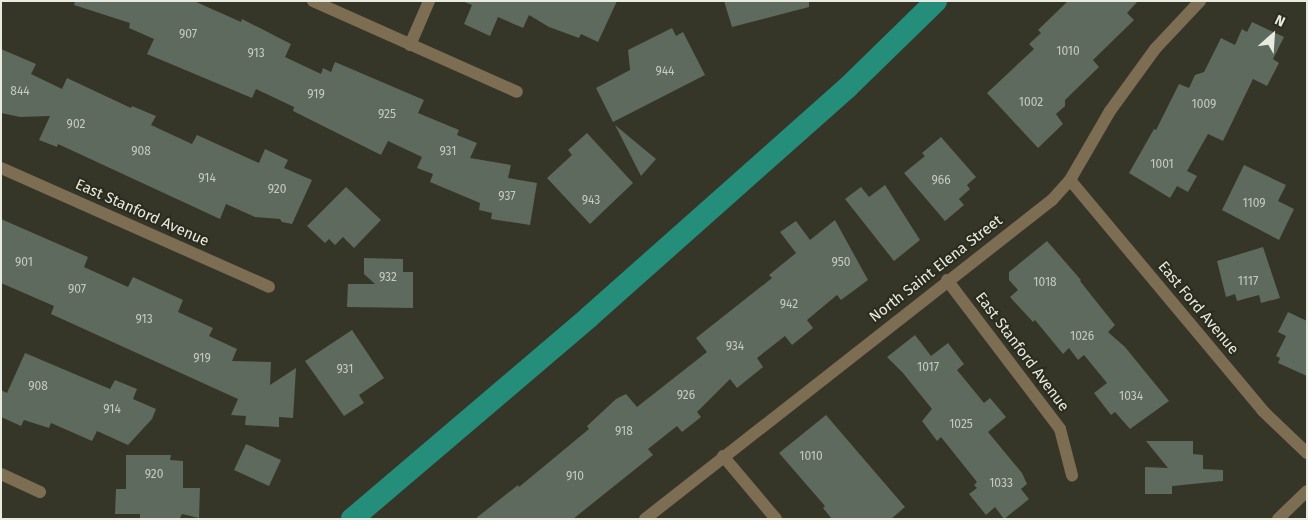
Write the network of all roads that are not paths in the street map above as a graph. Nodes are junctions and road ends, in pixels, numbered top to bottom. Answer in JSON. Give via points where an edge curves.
{"nodes":[{"id":1,"x":313,"y":1,"type":"edge"},
{"id":2,"x":429,"y":1,"type":"edge"},
{"id":3,"x":1200,"y":1,"type":"edge"},
{"id":4,"x":410,"y":45,"type":"junction"},
{"id":5,"x":517,"y":92,"type":"dead end"},
{"id":6,"x":1,"y":168,"type":"edge"},
{"id":7,"x":1070,"y":180,"type":"junction"},
{"id":8,"x":947,"y":280,"type":"junction"},
{"id":9,"x":269,"y":287,"type":"dead end"},
{"id":10,"x":1307,"y":453,"type":"edge"},
{"id":11,"x":723,"y":456,"type":"junction"},
{"id":12,"x":1,"y":474,"type":"edge"},
{"id":13,"x":1072,"y":475,"type":"dead end"},
{"id":14,"x":1307,"y":491,"type":"edge"},
{"id":15,"x":40,"y":492,"type":"dead end"},
{"id":16,"x":645,"y":519,"type":"edge"},
{"id":17,"x":776,"y":519,"type":"edge"},
{"id":18,"x":1278,"y":519,"type":"edge"}],
"edges":[{"from":1,"to":4,"type":"street"},
{"from":2,"to":4,"type":"street"},
{"from":3,"to":7,"type":"street","name":"North Saint Elena Street","via":[[1155,49],[1110,111]]},
{"from":4,"to":5,"type":"street"},
{"from":6,"to":9,"type":"street","name":"East Stanford Avenue"},
{"from":7,"to":8,"type":"street","name":"North Saint Elena Street","via":[[1052,200]]},
{"from":7,"to":10,"type":"street","name":"East Ford Avenue","via":[[1263,411]]},
{"from":8,"to":11,"type":"street","name":"North Saint Elena Street"},
{"from":8,"to":13,"type":"street","name":"East Stanford Avenue","via":[[1060,428]]},
{"from":11,"to":16,"type":"street","name":"North Saint Elena Street"},
{"from":11,"to":17,"type":"street"},
{"from":12,"to":15,"type":"street"},
{"from":14,"to":18,"type":"street"}]}
